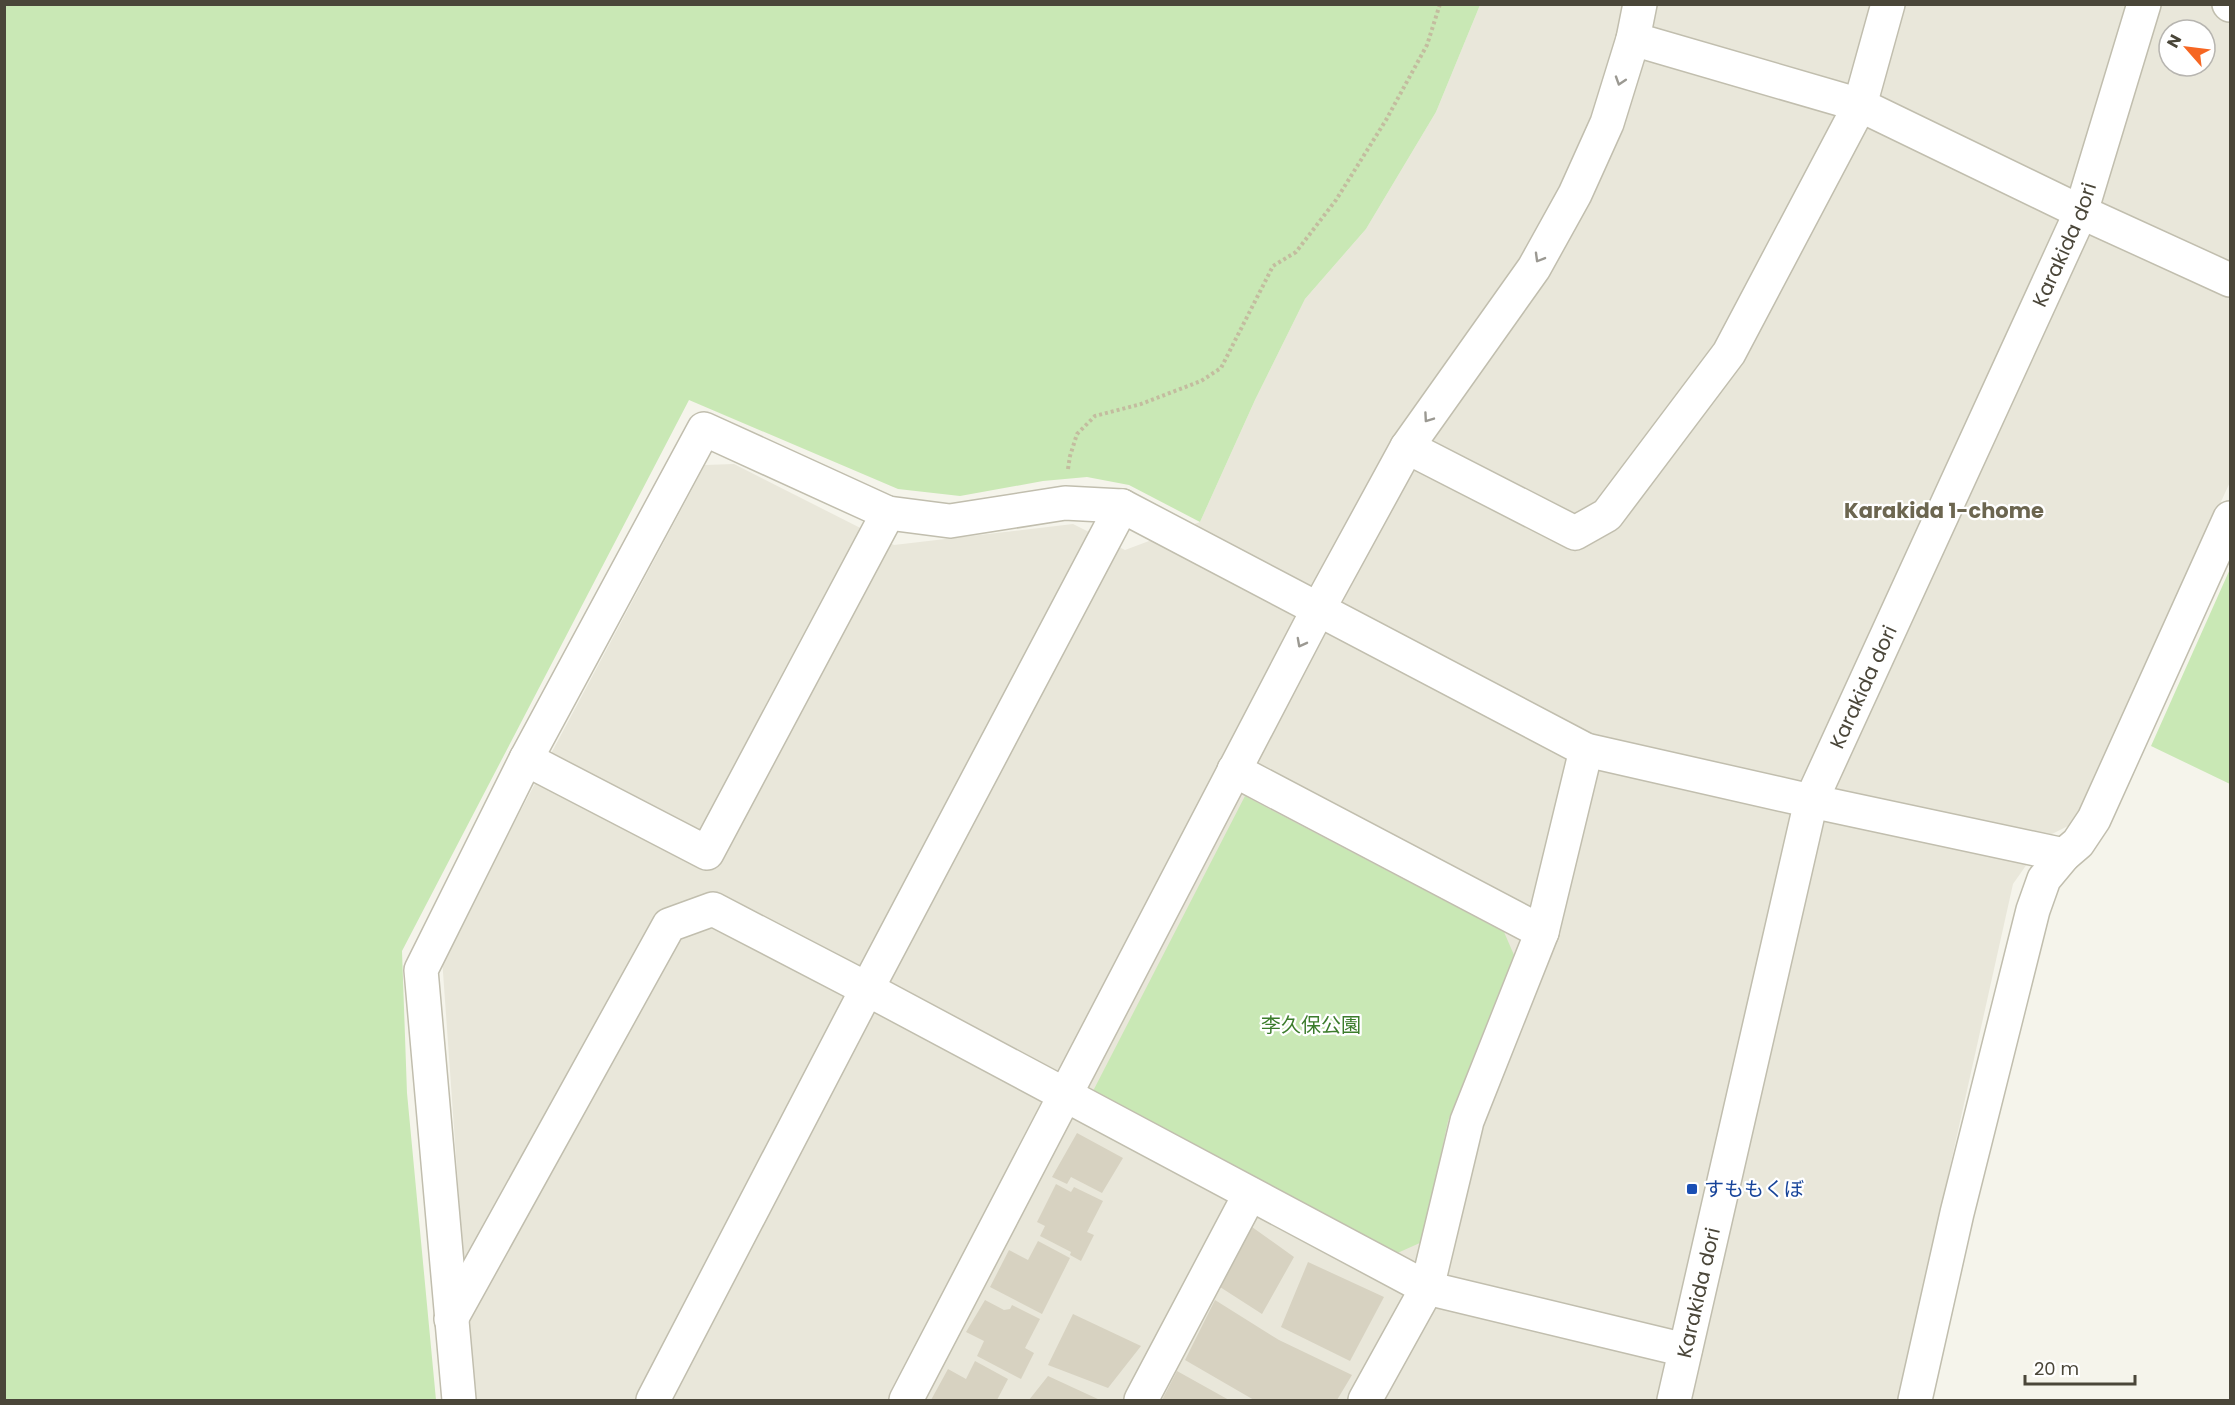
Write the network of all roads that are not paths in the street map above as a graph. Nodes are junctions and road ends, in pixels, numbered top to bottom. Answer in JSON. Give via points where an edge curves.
{"nodes":[{"id":1,"x":1640,"y":4,"type":"edge"},
{"id":2,"x":1887,"y":4,"type":"edge"},
{"id":3,"x":2144,"y":4,"type":"edge"},
{"id":4,"x":1634,"y":39,"type":"junction"},
{"id":5,"x":1860,"y":105,"type":"junction"},
{"id":6,"x":2081,"y":212,"type":"junction"},
{"id":7,"x":2230,"y":280,"type":"edge"},
{"id":8,"x":1407,"y":447,"type":"junction"},
{"id":9,"x":1122,"y":506,"type":"junction"},
{"id":10,"x":888,"y":513,"type":"junction"},
{"id":11,"x":2230,"y":518,"type":"edge"},
{"id":12,"x":1319,"y":608,"type":"junction"},
{"id":13,"x":1586,"y":750,"type":"junction"},
{"id":14,"x":526,"y":759,"type":"junction"},
{"id":15,"x":1234,"y":770,"type":"junction"},
{"id":16,"x":1811,"y":801,"type":"junction"},
{"id":17,"x":2064,"y":855,"type":"junction"},
{"id":18,"x":1542,"y":932,"type":"junction"},
{"id":19,"x":867,"y":989,"type":"junction"},
{"id":20,"x":1066,"y":1096,"type":"junction"},
{"id":21,"x":1250,"y":1194,"type":"junction"},
{"id":22,"x":1427,"y":1288,"type":"junction"},
{"id":23,"x":450,"y":1319,"type":"junction"},
{"id":24,"x":1685,"y":1350,"type":"junction"},
{"id":25,"x":459,"y":1401,"type":"edge"},
{"id":26,"x":653,"y":1401,"type":"edge"},
{"id":27,"x":906,"y":1401,"type":"edge"},
{"id":28,"x":1141,"y":1401,"type":"edge"},
{"id":29,"x":1365,"y":1401,"type":"edge"},
{"id":30,"x":1674,"y":1401,"type":"edge"},
{"id":31,"x":1915,"y":1401,"type":"edge"}],
"edges":[{"from":1,"to":4,"type":"street"},
{"from":2,"to":5,"type":"street"},
{"from":3,"to":6,"type":"street","name":"Karakida dori"},
{"from":4,"to":5,"type":"street"},
{"from":4,"to":8,"type":"street","one_way":true,"via":[[1606,123],[1575,194],[1534,268]]},
{"from":5,"to":6,"type":"street"},
{"from":5,"to":8,"type":"street","via":[[1729,353],[1607,515],[1575,533]]},
{"from":6,"to":7,"type":"street"},
{"from":6,"to":16,"type":"street","name":"Karakida dori"},
{"from":8,"to":12,"type":"street"},
{"from":9,"to":10,"type":"street","via":[[1065,503],[950,521]]},
{"from":9,"to":12,"type":"street"},
{"from":9,"to":19,"type":"street"},
{"from":10,"to":14,"type":"street","via":[[704,429]]},
{"from":10,"to":14,"type":"street","via":[[707,853]]},
{"from":11,"to":17,"type":"street","via":[[2094,819],[2078,843]]},
{"from":12,"to":13,"type":"street"},
{"from":12,"to":15,"type":"street","one_way":true},
{"from":13,"to":16,"type":"street"},
{"from":13,"to":18,"type":"street"},
{"from":14,"to":23,"type":"street","via":[[421,970]]},
{"from":15,"to":18,"type":"street"},
{"from":15,"to":20,"type":"street"},
{"from":16,"to":17,"type":"street"},
{"from":16,"to":24,"type":"street","name":"Karakida dori"},
{"from":17,"to":31,"type":"street","via":[[2044,879],[2033,910],[1957,1213]]},
{"from":18,"to":22,"type":"street","via":[[1467,1121]]},
{"from":19,"to":20,"type":"street"},
{"from":19,"to":23,"type":"street","via":[[713,909],[669,925]]},
{"from":19,"to":26,"type":"street"},
{"from":20,"to":21,"type":"street"},
{"from":20,"to":27,"type":"street"},
{"from":21,"to":22,"type":"street"},
{"from":21,"to":28,"type":"street"},
{"from":22,"to":24,"type":"street"},
{"from":22,"to":29,"type":"street"},
{"from":23,"to":25,"type":"street"},
{"from":24,"to":30,"type":"street","name":"Karakida dori"}]}
